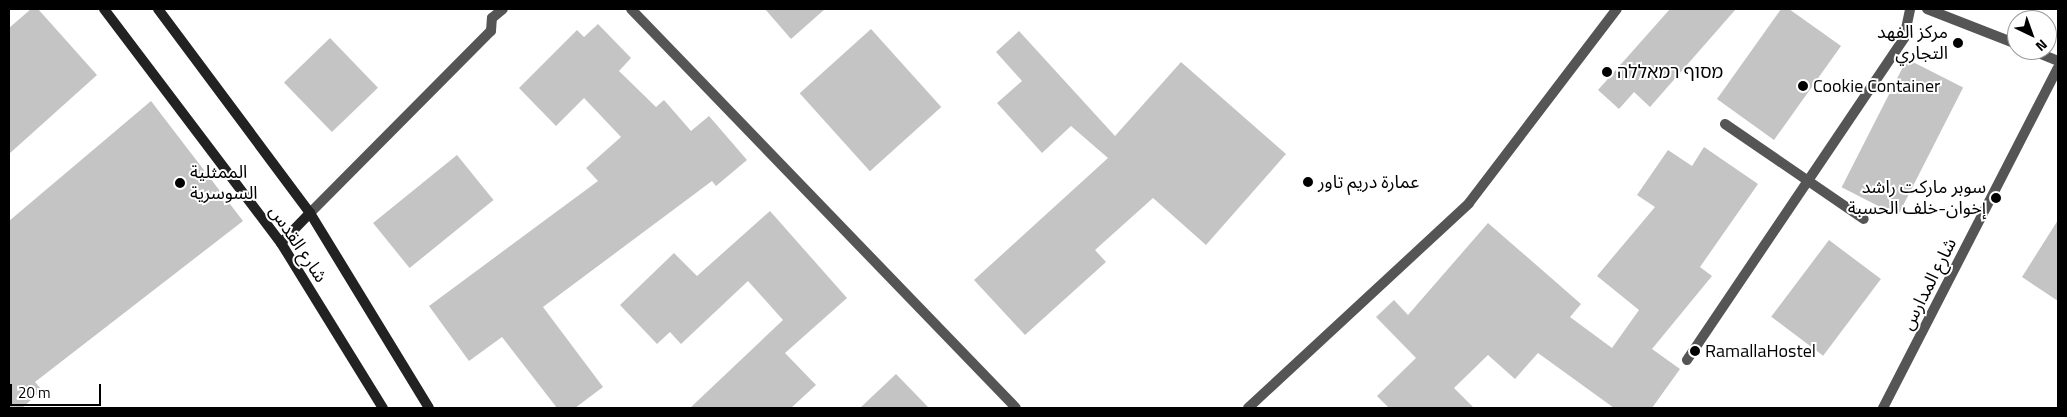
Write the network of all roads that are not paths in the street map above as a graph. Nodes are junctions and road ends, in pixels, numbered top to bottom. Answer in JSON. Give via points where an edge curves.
{"nodes":[{"id":1,"x":104,"y":9,"type":"edge"},
{"id":2,"x":158,"y":9,"type":"edge"},
{"id":3,"x":503,"y":9,"type":"edge"},
{"id":4,"x":631,"y":9,"type":"edge"},
{"id":5,"x":1617,"y":9,"type":"edge"},
{"id":6,"x":1910,"y":9,"type":"edge"},
{"id":7,"x":1927,"y":9,"type":"edge"},
{"id":8,"x":2007,"y":40,"type":"edge"},
{"id":9,"x":2058,"y":68,"type":"edge"},
{"id":10,"x":1726,"y":124,"type":"dead end"},
{"id":11,"x":1808,"y":181,"type":"junction"},
{"id":12,"x":310,"y":213,"type":"junction"},
{"id":13,"x":1864,"y":218,"type":"dead end"},
{"id":14,"x":281,"y":243,"type":"junction"},
{"id":15,"x":1687,"y":360,"type":"dead end"},
{"id":16,"x":383,"y":408,"type":"edge"},
{"id":17,"x":430,"y":408,"type":"edge"},
{"id":18,"x":1016,"y":408,"type":"edge"},
{"id":19,"x":1248,"y":408,"type":"edge"},
{"id":20,"x":1883,"y":408,"type":"edge"}],
"edges":[{"from":1,"to":14,"type":"main road","name":"شارع القدس"},
{"from":2,"to":12,"type":"main road","name":"شارع القدس"},
{"from":3,"to":12,"type":"street","via":[[492,18],[491,31]]},
{"from":4,"to":18,"type":"street"},
{"from":5,"to":19,"type":"street","via":[[1469,203]]},
{"from":6,"to":11,"type":"street","via":[[1904,38]]},
{"from":7,"to":8,"type":"street"},
{"from":9,"to":20,"type":"street","name":"شارع المدارس"},
{"from":10,"to":11,"type":"street"},
{"from":11,"to":13,"type":"street"},
{"from":11,"to":15,"type":"street"},
{"from":12,"to":14,"type":"main road"},
{"from":12,"to":17,"type":"main road","name":"شارع القدس"},
{"from":14,"to":16,"type":"main road","name":"شارع القدس"}]}
